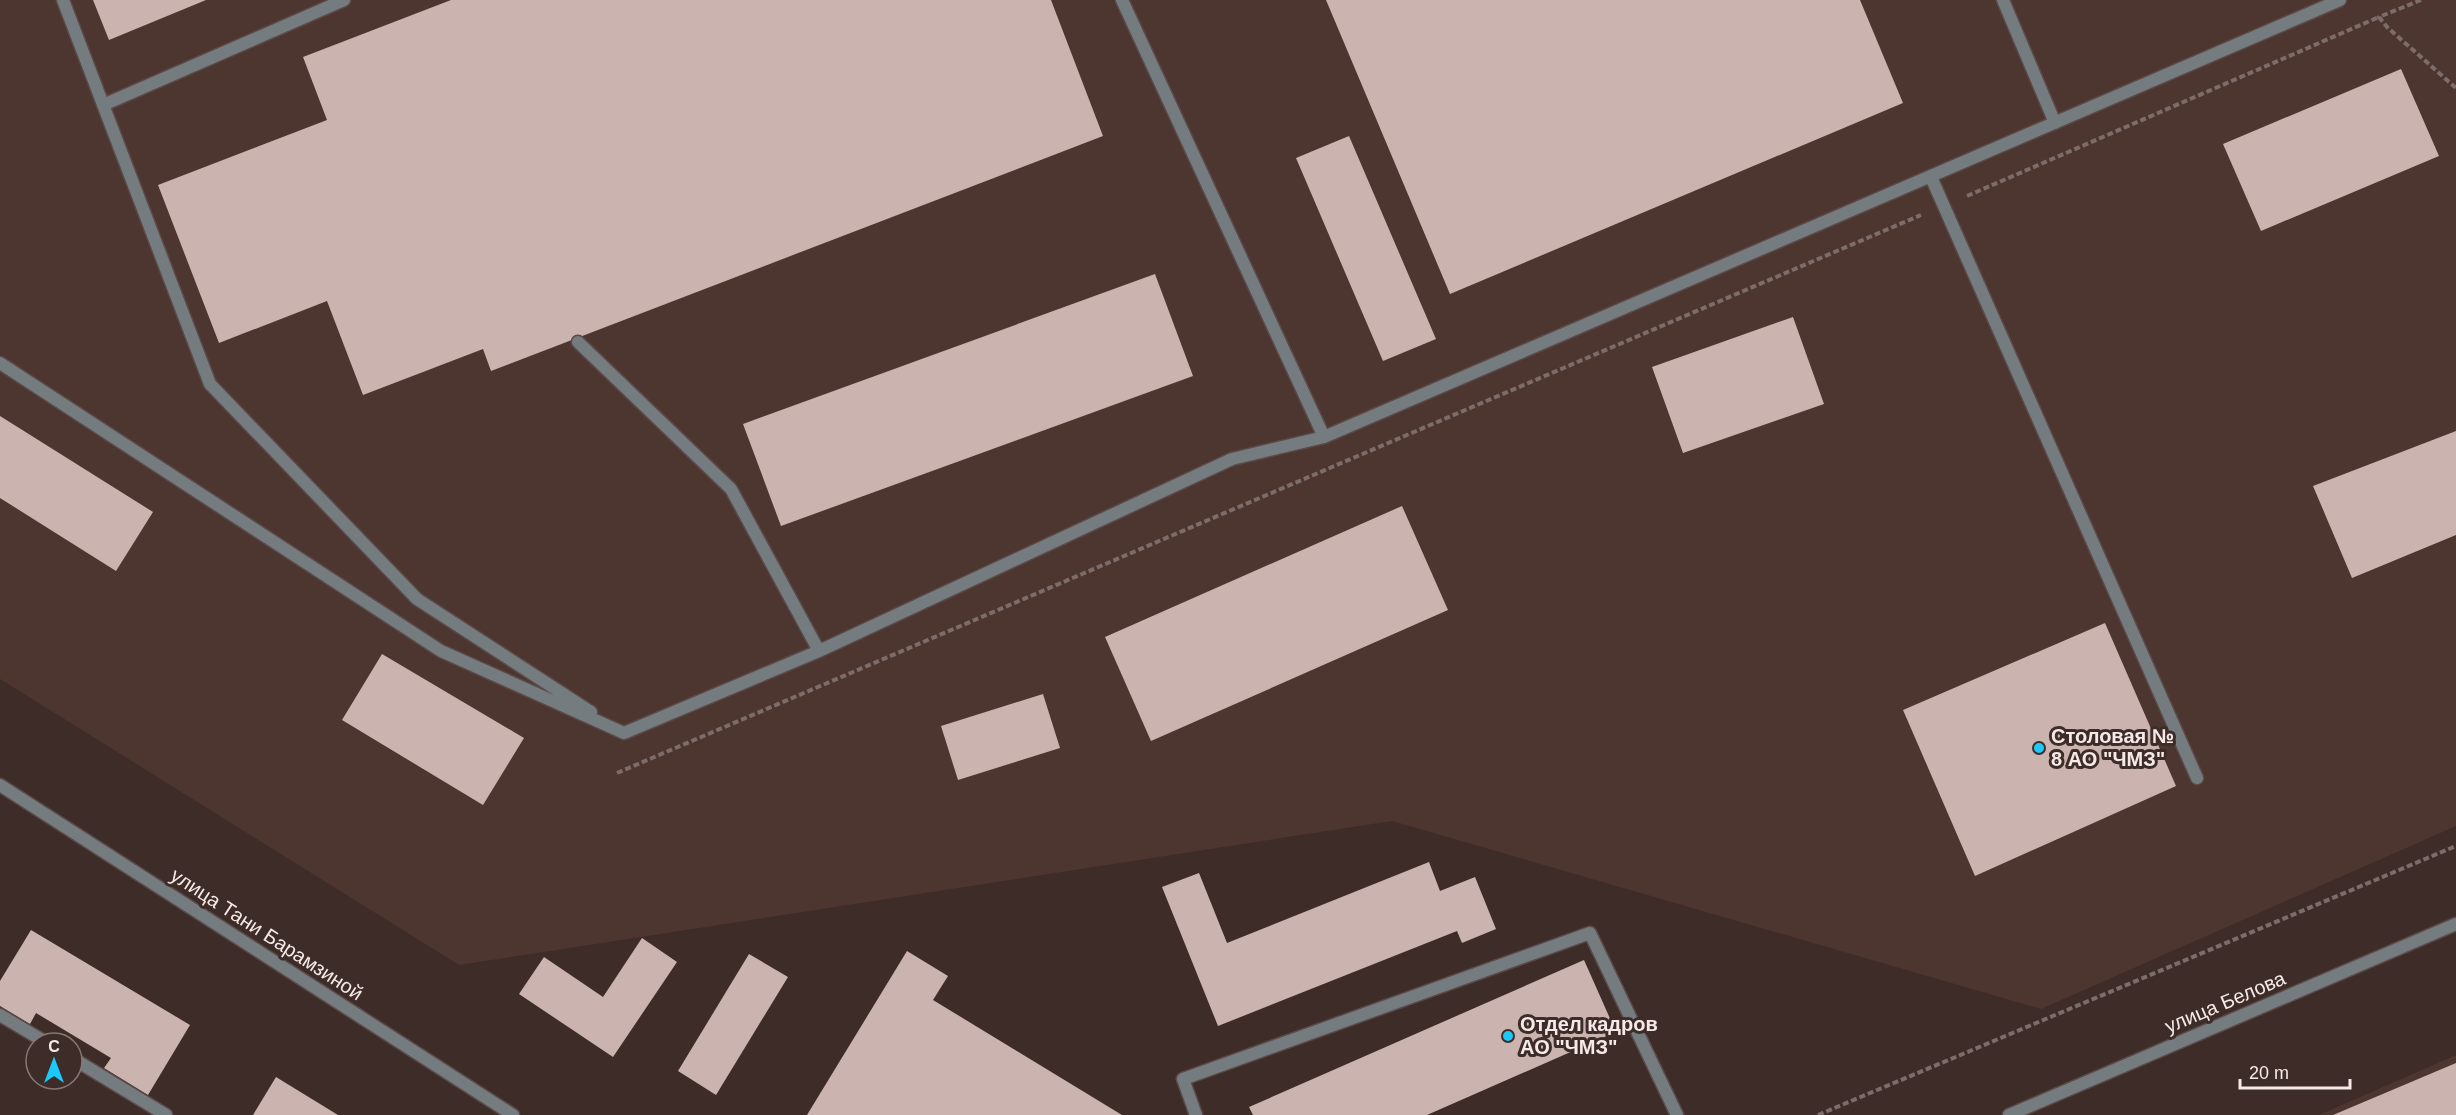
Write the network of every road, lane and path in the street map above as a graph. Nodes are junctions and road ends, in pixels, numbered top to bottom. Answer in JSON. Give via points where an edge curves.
{"nodes":[{"id":1,"x":63,"y":0,"type":"edge"},
{"id":2,"x":344,"y":0,"type":"edge"},
{"id":3,"x":1122,"y":0,"type":"edge"},
{"id":4,"x":2003,"y":0,"type":"edge"},
{"id":5,"x":2340,"y":0,"type":"edge"},
{"id":6,"x":2421,"y":0,"type":"edge"},
{"id":7,"x":2379,"y":17,"type":"junction"},
{"id":8,"x":2456,"y":88,"type":"edge"},
{"id":9,"x":103,"y":105,"type":"junction"},
{"id":10,"x":2055,"y":123,"type":"junction"},
{"id":11,"x":1931,"y":177,"type":"junction"},
{"id":12,"x":1944,"y":206,"type":"junction"},
{"id":13,"x":578,"y":342,"type":"dead end"},
{"id":14,"x":0,"y":363,"type":"edge"},
{"id":15,"x":1324,"y":437,"type":"junction"},
{"id":16,"x":819,"y":651,"type":"junction"},
{"id":17,"x":624,"y":733,"type":"junction"},
{"id":18,"x":617,"y":773,"type":"dead end"},
{"id":19,"x":2198,"y":778,"type":"dead end"},
{"id":20,"x":0,"y":785,"type":"edge"},
{"id":21,"x":2456,"y":846,"type":"edge"},
{"id":22,"x":2456,"y":924,"type":"edge"},
{"id":23,"x":0,"y":1015,"type":"edge"},
{"id":24,"x":27,"y":1031,"type":"edge"},
{"id":25,"x":84,"y":1065,"type":"edge"},
{"id":26,"x":166,"y":1115,"type":"edge"},
{"id":27,"x":513,"y":1115,"type":"edge"},
{"id":28,"x":1196,"y":1115,"type":"edge"},
{"id":29,"x":1677,"y":1115,"type":"edge"},
{"id":30,"x":1818,"y":1115,"type":"edge"},
{"id":31,"x":2010,"y":1115,"type":"edge"}],
"edges":[{"from":1,"to":9,"type":"street"},
{"from":2,"to":9,"type":"street"},
{"from":3,"to":15,"type":"street"},
{"from":4,"to":10,"type":"street"},
{"from":5,"to":10,"type":"street"},
{"from":6,"to":7,"type":"path"},
{"from":7,"to":8,"type":"path"},
{"from":7,"to":12,"type":"path"},
{"from":9,"to":17,"type":"street","via":[[210,384],[417,599]]},
{"from":10,"to":11,"type":"street"},
{"from":11,"to":12,"type":"street"},
{"from":11,"to":15,"type":"street"},
{"from":12,"to":18,"type":"path"},
{"from":12,"to":19,"type":"street"},
{"from":13,"to":16,"type":"street","via":[[731,489]]},
{"from":14,"to":17,"type":"street","via":[[441,651]]},
{"from":15,"to":16,"type":"street","via":[[1232,459]]},
{"from":16,"to":17,"type":"street"},
{"from":20,"to":27,"type":"street","name":"улица Тани Барамзиной"},
{"from":21,"to":30,"type":"path"},
{"from":22,"to":31,"type":"street","name":"улица Белова"},
{"from":23,"to":24,"type":"street"},
{"from":25,"to":26,"type":"street"},
{"from":28,"to":29,"type":"street","via":[[1183,1079],[1590,933]]}]}
